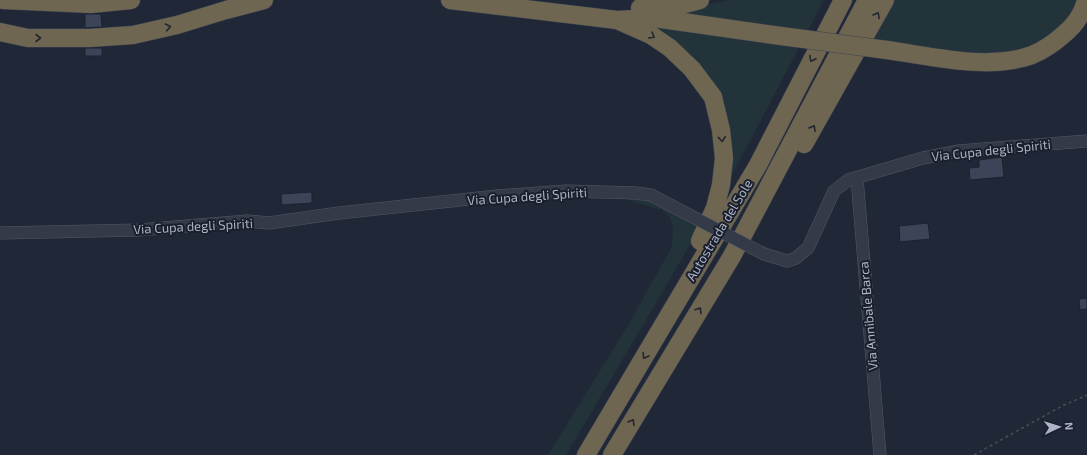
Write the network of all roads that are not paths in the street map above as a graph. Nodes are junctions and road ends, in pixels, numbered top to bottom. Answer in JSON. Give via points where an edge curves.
{"nodes":[{"id":1,"x":3,"y":0,"type":"edge"},
{"id":2,"x":131,"y":0,"type":"edge"},
{"id":3,"x":264,"y":0,"type":"edge"},
{"id":4,"x":450,"y":0,"type":"edge"},
{"id":5,"x":528,"y":0,"type":"edge"},
{"id":6,"x":700,"y":0,"type":"edge"},
{"id":7,"x":843,"y":0,"type":"edge"},
{"id":8,"x":867,"y":0,"type":"edge"},
{"id":9,"x":885,"y":0,"type":"edge"},
{"id":10,"x":1086,"y":0,"type":"edge"},
{"id":11,"x":584,"y":6,"type":"junction"},
{"id":12,"x":651,"y":18,"type":"junction"},
{"id":13,"x":617,"y":20,"type":"junction"},
{"id":14,"x":0,"y":32,"type":"edge"},
{"id":15,"x":1087,"y":141,"type":"edge"},
{"id":16,"x":857,"y":178,"type":"junction"},
{"id":17,"x":0,"y":232,"type":"edge"},
{"id":18,"x":732,"y":256,"type":"junction"},
{"id":19,"x":665,"y":322,"type":"junction"},
{"id":20,"x":586,"y":455,"type":"edge"},
{"id":21,"x":612,"y":455,"type":"edge"},
{"id":22,"x":880,"y":455,"type":"edge"}],
"edges":[{"from":1,"to":2,"type":"highway","via":[[91,4]]},
{"from":14,"to":3,"type":"highway","one_way":true,"via":[[28,38],[133,35],[177,26]]},
{"from":4,"to":13,"type":"highway"},
{"from":5,"to":11,"type":"highway"},
{"from":6,"to":11,"type":"highway","via":[[674,7],[628,9]]},
{"from":7,"to":19,"type":"highway","name":"Autostrada del Sole","one_way":true,"via":[[758,165]]},
{"from":8,"to":18,"type":"highway","name":"Autostrada del Sole"},
{"from":18,"to":9,"type":"highway","one_way":true,"via":[[779,187]]},
{"from":10,"to":12,"type":"highway","bridge":true,"via":[[1079,18],[1053,44],[1016,60],[996,62],[964,61]]},
{"from":11,"to":12,"type":"highway"},
{"from":12,"to":13,"type":"highway"},
{"from":13,"to":19,"type":"highway","one_way":true,"via":[[651,35],[670,48],[692,69],[713,97],[721,130],[724,158],[715,208]]},
{"from":15,"to":16,"type":"street","name":"Via Cupa degli Spiriti","via":[[959,151],[923,158]]},
{"from":16,"to":17,"type":"street","name":"Via Cupa degli Spiriti","bridge":true,"via":[[848,180],[834,191],[808,248],[796,258],[787,261],[764,254],[651,195],[636,193],[566,191],[490,197],[269,223],[247,221],[140,230]]},
{"from":16,"to":22,"type":"street","name":"Via Annibale Barca"},
{"from":21,"to":18,"type":"highway","name":"Autostrada del Sole","one_way":true},
{"from":19,"to":20,"type":"highway","name":"Autostrada del Sole","one_way":true}]}
